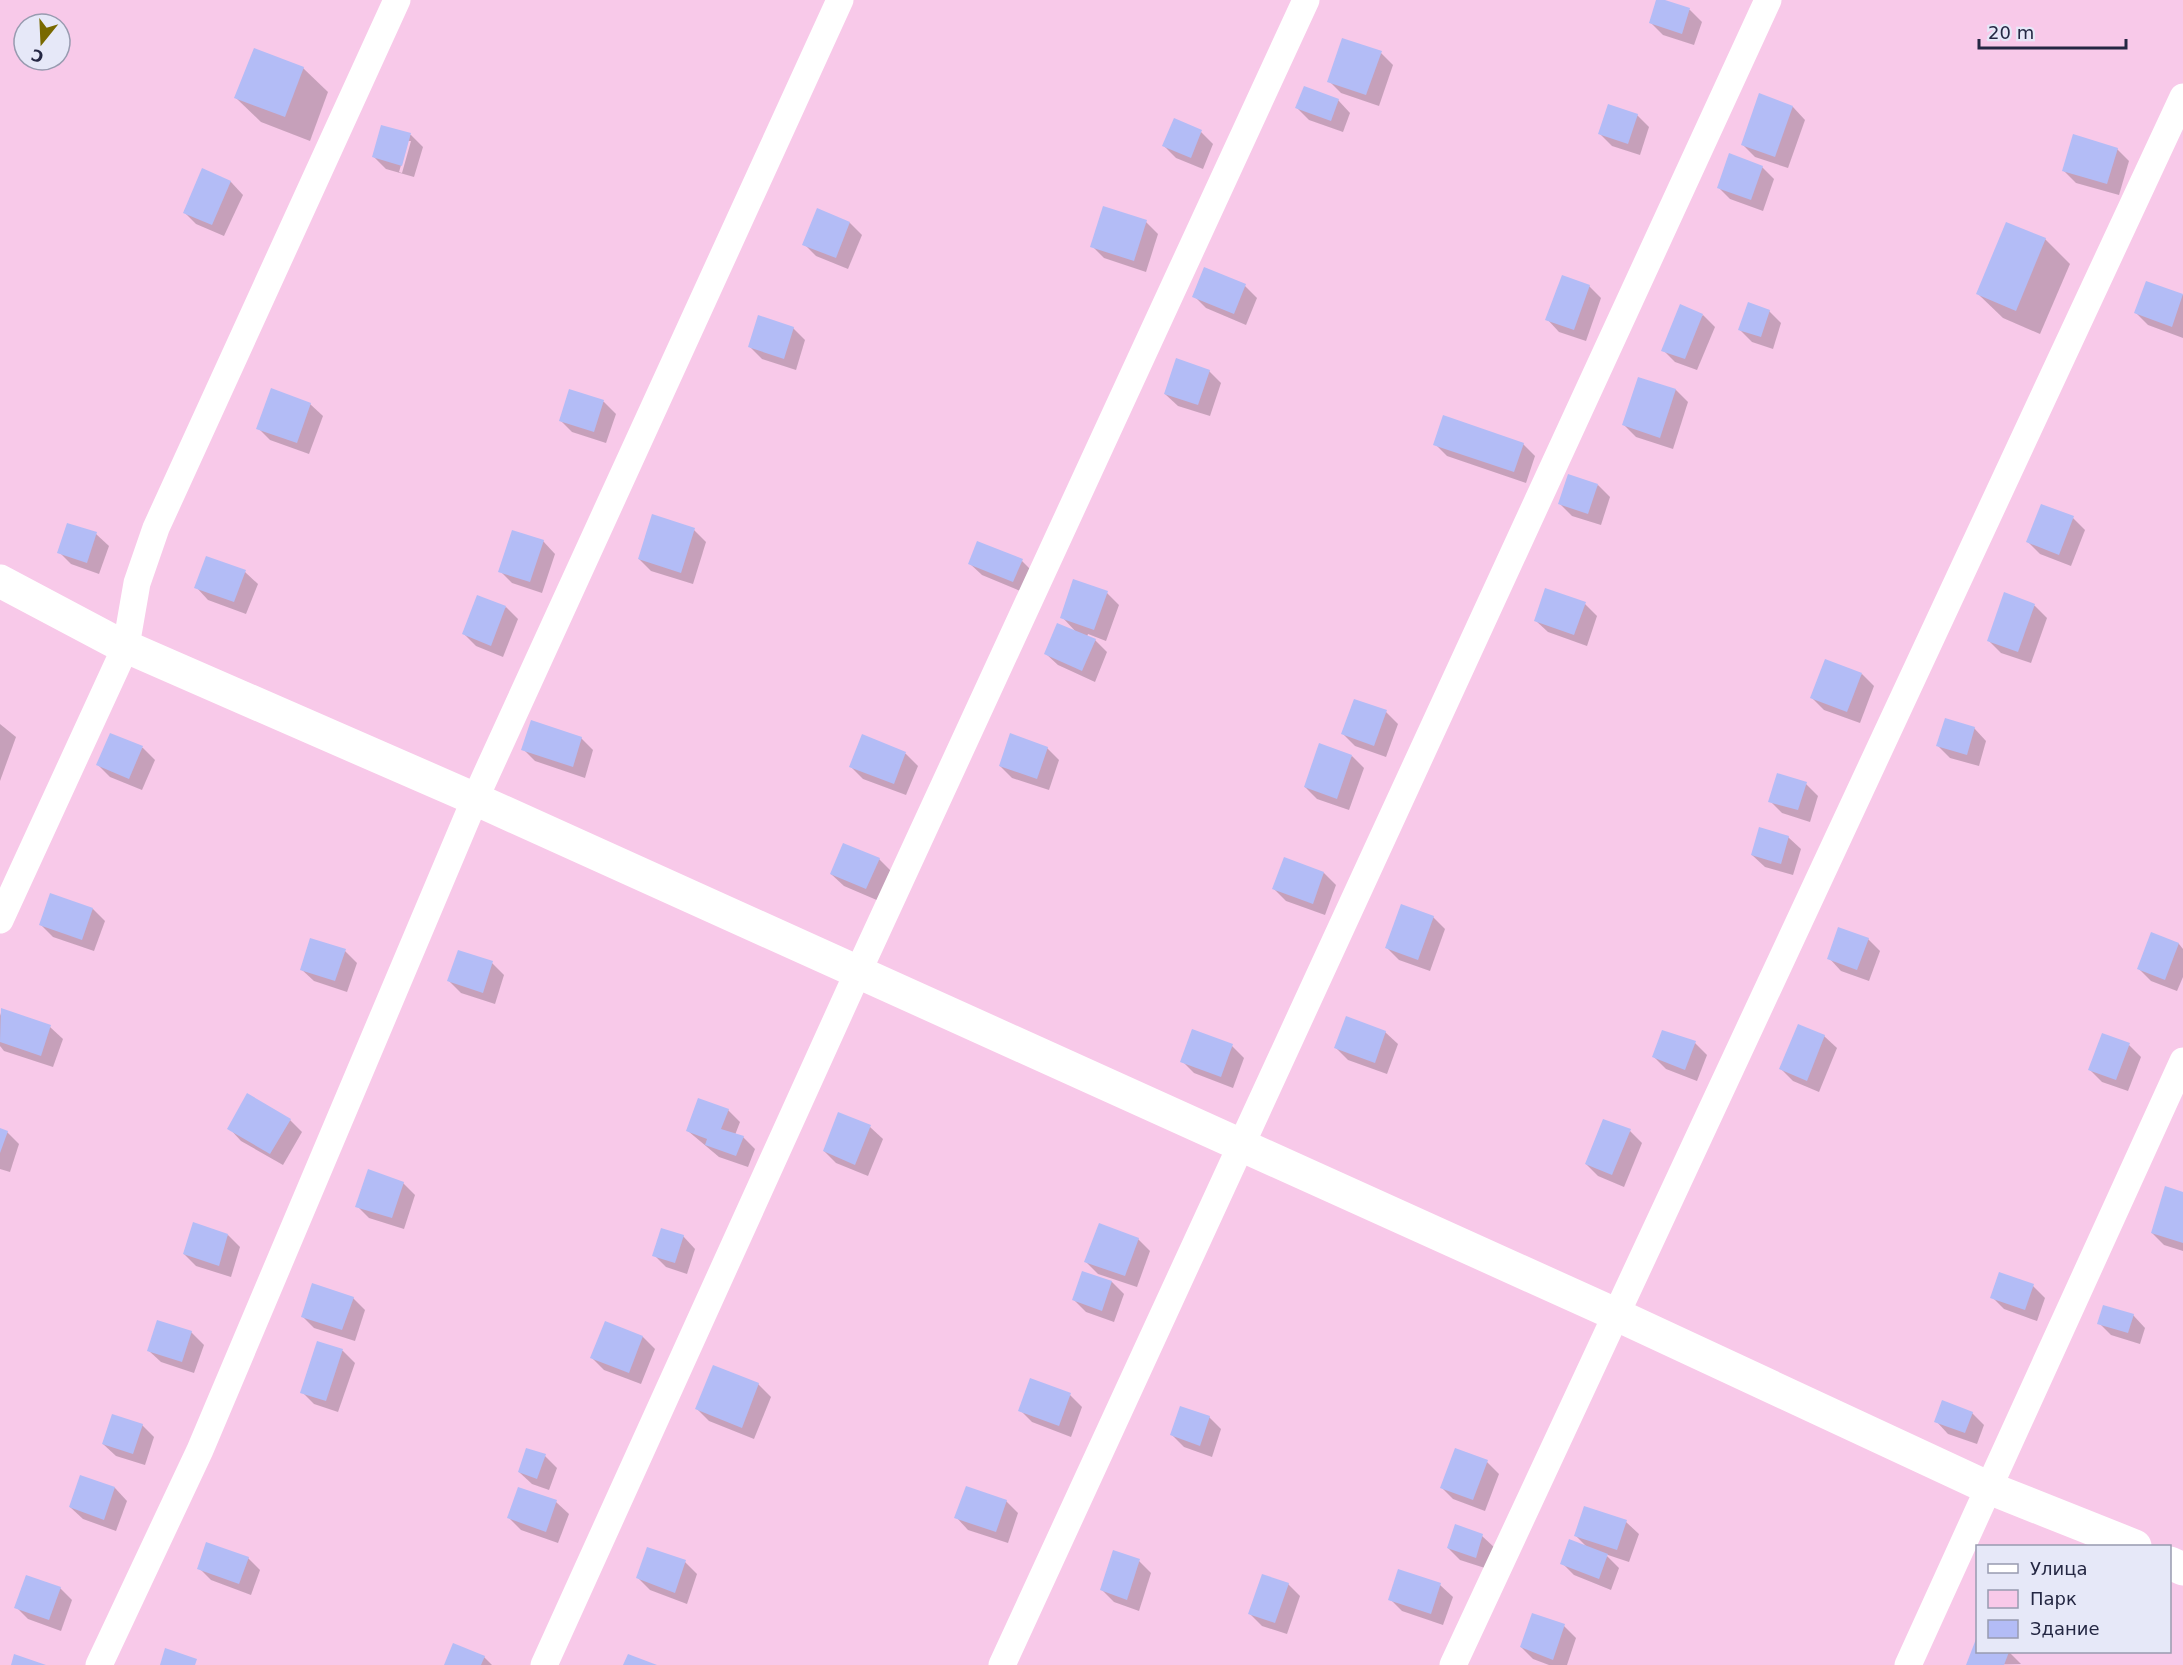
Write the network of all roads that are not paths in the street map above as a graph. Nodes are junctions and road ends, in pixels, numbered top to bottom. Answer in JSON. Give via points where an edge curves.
{"nodes":[{"id":1,"x":397,"y":0,"type":"edge"},
{"id":2,"x":840,"y":0,"type":"edge"},
{"id":3,"x":1306,"y":0,"type":"edge"},
{"id":4,"x":1768,"y":0,"type":"edge"},
{"id":5,"x":2183,"y":97,"type":"edge"},
{"id":6,"x":0,"y":581,"type":"edge"},
{"id":7,"x":126,"y":646,"type":"junction"},
{"id":8,"x":475,"y":799,"type":"junction"},
{"id":9,"x":0,"y":920,"type":"edge"},
{"id":10,"x":858,"y":972,"type":"junction"},
{"id":11,"x":2183,"y":1061,"type":"edge"},
{"id":12,"x":1241,"y":1145,"type":"junction"},
{"id":13,"x":1615,"y":1314,"type":"junction"},
{"id":14,"x":1989,"y":1488,"type":"junction"},
{"id":15,"x":2132,"y":1545,"type":"edge"},
{"id":16,"x":99,"y":1665,"type":"edge"},
{"id":17,"x":544,"y":1665,"type":"edge"},
{"id":18,"x":1002,"y":1665,"type":"edge"},
{"id":19,"x":1453,"y":1665,"type":"edge"},
{"id":20,"x":1908,"y":1665,"type":"edge"}],
"edges":[{"from":1,"to":7,"type":"lane","via":[[156,528],[137,583]]},
{"from":2,"to":8,"type":"lane"},
{"from":3,"to":10,"type":"lane"},
{"from":4,"to":12,"type":"lane"},
{"from":5,"to":13,"type":"lane"},
{"from":6,"to":7,"type":"street"},
{"from":7,"to":8,"type":"street"},
{"from":7,"to":9,"type":"lane"},
{"from":8,"to":10,"type":"street"},
{"from":8,"to":16,"type":"lane","via":[[200,1450]]},
{"from":10,"to":12,"type":"street"},
{"from":10,"to":17,"type":"lane"},
{"from":11,"to":14,"type":"lane"},
{"from":12,"to":13,"type":"street"},
{"from":12,"to":18,"type":"lane"},
{"from":13,"to":14,"type":"street"},
{"from":13,"to":19,"type":"lane"},
{"from":14,"to":15,"type":"street"},
{"from":14,"to":20,"type":"lane"}]}
